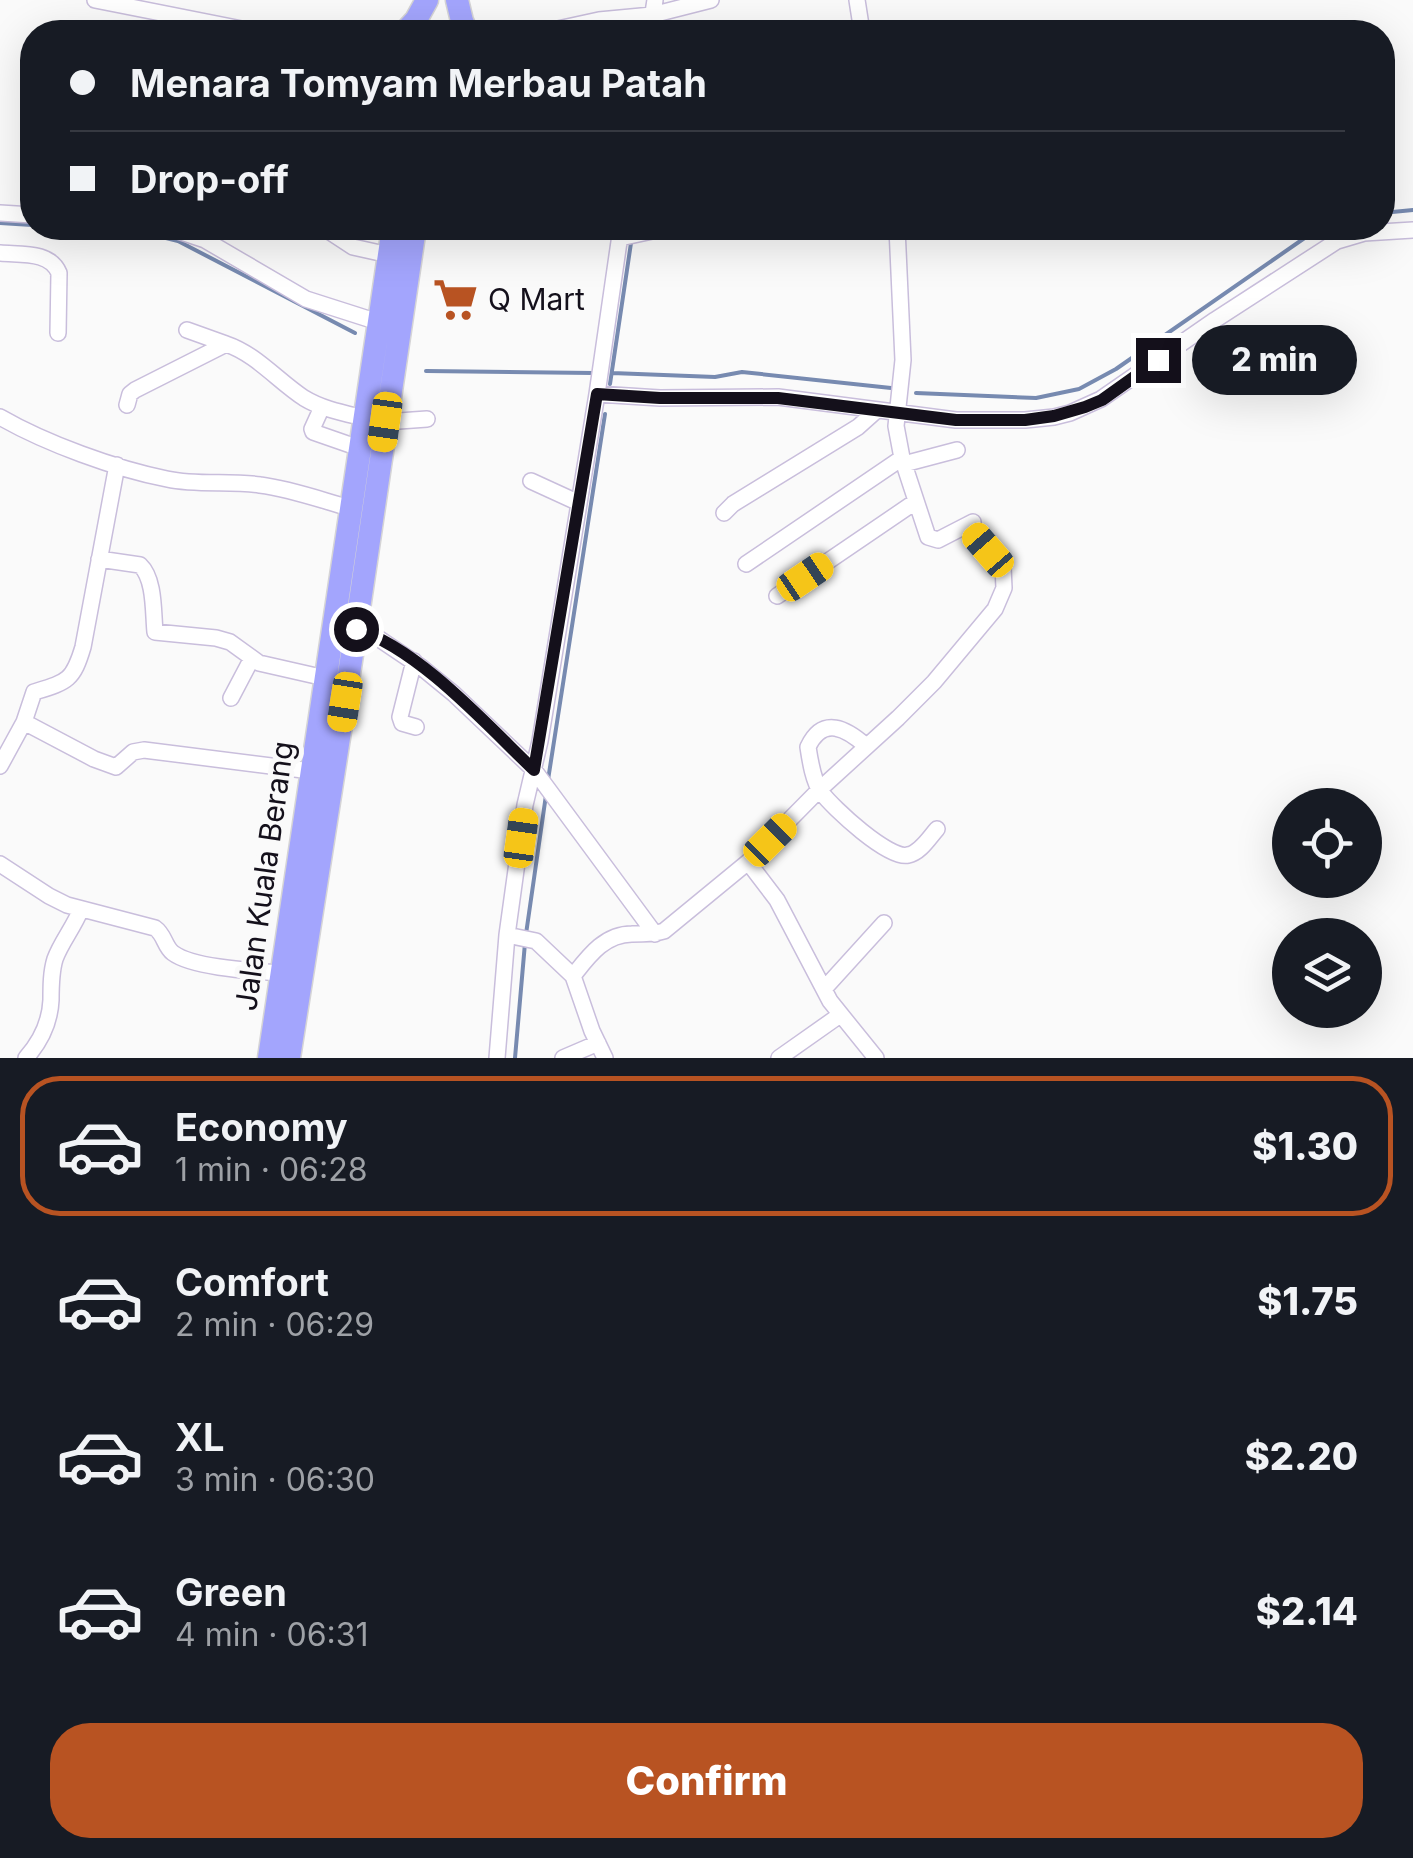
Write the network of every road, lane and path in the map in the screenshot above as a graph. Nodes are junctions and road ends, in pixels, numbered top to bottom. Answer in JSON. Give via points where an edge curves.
{"nodes":[{"id":1,"x":95,"y":0,"type":"edge"},
{"id":2,"x":704,"y":1,"type":"edge"},
{"id":3,"x":122,"y":2,"type":"edge"},
{"id":4,"x":653,"y":8,"type":"edge"},
{"id":5,"x":199,"y":20,"type":"edge"},
{"id":6,"x":598,"y":20,"type":"edge"},
{"id":7,"x":204,"y":240,"type":"edge"},
{"id":8,"x":342,"y":240,"type":"edge"},
{"id":9,"x":391,"y":240,"type":"edge"},
{"id":10,"x":412,"y":240,"type":"edge"},
{"id":11,"x":620,"y":240,"type":"edge"},
{"id":12,"x":898,"y":240,"type":"edge"},
{"id":13,"x":1340,"y":240,"type":"edge"},
{"id":14,"x":0,"y":253,"type":"edge"},
{"id":15,"x":389,"y":256,"type":"junction"},
{"id":16,"x":378,"y":322,"type":"junction"},
{"id":17,"x":187,"y":330,"type":"dead end"},
{"id":18,"x":58,"y":332,"type":"dead end"},
{"id":19,"x":226,"y":344,"type":"junction"},
{"id":20,"x":597,"y":394,"type":"junction"},
{"id":21,"x":127,"y":405,"type":"dead end"},
{"id":22,"x":322,"y":407,"type":"junction"},
{"id":23,"x":876,"y":410,"type":"junction"},
{"id":24,"x":896,"y":412,"type":"junction"},
{"id":25,"x":0,"y":417,"type":"edge"},
{"id":26,"x":427,"y":419,"type":"dead end"},
{"id":27,"x":374,"y":420,"type":"junction"},
{"id":28,"x":359,"y":448,"type":"junction"},
{"id":29,"x":957,"y":450,"type":"dead end"},
{"id":30,"x":903,"y":461,"type":"junction"},
{"id":31,"x":117,"y":465,"type":"junction"},
{"id":32,"x":531,"y":481,"type":"dead end"},
{"id":33,"x":916,"y":502,"type":"junction"},
{"id":34,"x":580,"y":503,"type":"junction"},
{"id":35,"x":350,"y":508,"type":"junction"},
{"id":36,"x":724,"y":513,"type":"dead end"},
{"id":37,"x":99,"y":559,"type":"junction"},
{"id":38,"x":746,"y":564,"type":"dead end"},
{"id":39,"x":777,"y":596,"type":"dead end"},
{"id":40,"x":356,"y":629,"type":"junction"},
{"id":41,"x":251,"y":660,"type":"junction"},
{"id":42,"x":414,"y":661,"type":"junction"},
{"id":43,"x":326,"y":678,"type":"junction"},
{"id":44,"x":231,"y":698,"type":"dead end"},
{"id":45,"x":24,"y":722,"type":"junction"},
{"id":46,"x":416,"y":727,"type":"dead end"},
{"id":47,"x":866,"y":746,"type":"junction"},
{"id":48,"x":0,"y":766,"type":"edge"},
{"id":49,"x":311,"y":771,"type":"junction"},
{"id":50,"x":536,"y":773,"type":"junction"},
{"id":51,"x":818,"y":790,"type":"junction"},
{"id":52,"x":937,"y":829,"type":"dead end"},
{"id":53,"x":748,"y":862,"type":"junction"},
{"id":54,"x":0,"y":864,"type":"edge"},
{"id":55,"x":81,"y":909,"type":"junction"},
{"id":56,"x":884,"y":923,"type":"dead end"},
{"id":57,"x":656,"y":934,"type":"junction"},
{"id":58,"x":511,"y":935,"type":"junction"},
{"id":59,"x":573,"y":976,"type":"junction"},
{"id":60,"x":287,"y":980,"type":"junction"},
{"id":61,"x":824,"y":989,"type":"junction"},
{"id":62,"x":840,"y":1015,"type":"junction"},
{"id":63,"x":602,"y":1051,"type":"edge"},
{"id":64,"x":26,"y":1058,"type":"edge"},
{"id":65,"x":269,"y":1058,"type":"edge"},
{"id":66,"x":289,"y":1058,"type":"edge"},
{"id":67,"x":497,"y":1058,"type":"edge"},
{"id":68,"x":564,"y":1058,"type":"edge"},
{"id":69,"x":779,"y":1058,"type":"edge"},
{"id":70,"x":876,"y":1058,"type":"edge"}],
"edges":[{"from":1,"to":3,"type":"street"},
{"from":2,"to":4,"type":"street"},
{"from":3,"to":5,"type":"street"},
{"from":4,"to":6,"type":"street"},
{"from":7,"to":16,"type":"street","via":[[306,299]]},
{"from":8,"to":15,"type":"street"},
{"from":9,"to":15,"type":"highway","name":"Jalan Kuala Berang"},
{"from":10,"to":27,"type":"highway","name":"Jalan Kuala Berang"},
{"from":11,"to":20,"type":"street"},
{"from":12,"to":24,"type":"street","via":[[903,360]]},
{"from":13,"to":24,"type":"street","via":[[1102,400],[1070,413],[956,420]]},
{"from":14,"to":18,"type":"street","via":[[56,265]]},
{"from":15,"to":16,"type":"highway","name":"Jalan Kuala Berang"},
{"from":16,"to":27,"type":"highway","name":"Jalan Kuala Berang"},
{"from":17,"to":19,"type":"street"},
{"from":19,"to":21,"type":"street","via":[[135,390]]},
{"from":19,"to":22,"type":"street"},
{"from":20,"to":23,"type":"street","via":[[778,398]]},
{"from":20,"to":34,"type":"street"},
{"from":22,"to":27,"type":"street"},
{"from":22,"to":28,"type":"street","via":[[313,432]]},
{"from":23,"to":24,"type":"street"},
{"from":23,"to":36,"type":"street"},
{"from":24,"to":30,"type":"street"},
{"from":25,"to":31,"type":"street"},
{"from":26,"to":27,"type":"street"},
{"from":27,"to":28,"type":"highway","name":"Jalan Kuala Berang"},
{"from":27,"to":40,"type":"highway","name":"Jalan Kuala Berang"},
{"from":28,"to":35,"type":"highway","name":"Jalan Kuala Berang"},
{"from":29,"to":30,"type":"street"},
{"from":30,"to":33,"type":"street"},
{"from":30,"to":38,"type":"street"},
{"from":31,"to":35,"type":"street","via":[[166,479],[268,486]]},
{"from":31,"to":37,"type":"street"},
{"from":32,"to":34,"type":"street"},
{"from":33,"to":39,"type":"street"},
{"from":33,"to":47,"type":"street","via":[[932,540],[970,524],[1003,567],[1004,588],[995,609],[934,682]]},
{"from":34,"to":50,"type":"street"},
{"from":35,"to":43,"type":"highway","name":"Jalan Kuala Berang"},
{"from":37,"to":41,"type":"street","via":[[145,568],[155,632],[230,642]]},
{"from":37,"to":45,"type":"street","via":[[76,670],[34,692]]},
{"from":40,"to":42,"type":"street"},
{"from":40,"to":60,"type":"highway","name":"Jalan Kuala Berang"},
{"from":41,"to":43,"type":"street"},
{"from":41,"to":44,"type":"street"},
{"from":42,"to":46,"type":"street","via":[[400,717]]},
{"from":42,"to":50,"type":"street"},
{"from":43,"to":49,"type":"highway","name":"Jalan Kuala Berang"},
{"from":45,"to":48,"type":"street"},
{"from":45,"to":49,"type":"street","via":[[116,767],[144,750]]},
{"from":47,"to":51,"type":"street"},
{"from":47,"to":51,"type":"street","via":[[840,728],[813,738],[808,747]]},
{"from":49,"to":60,"type":"highway","name":"Jalan Kuala Berang"},
{"from":50,"to":57,"type":"street"},
{"from":50,"to":58,"type":"street","via":[[525,805]]},
{"from":51,"to":52,"type":"street","via":[[896,855],[916,852]]},
{"from":51,"to":53,"type":"street"},
{"from":53,"to":57,"type":"street"},
{"from":53,"to":61,"type":"street","via":[[777,900]]},
{"from":54,"to":55,"type":"street"},
{"from":55,"to":60,"type":"street","via":[[154,928],[172,952],[189,960]]},
{"from":55,"to":64,"type":"street","via":[[55,960],[46,1026]]},
{"from":56,"to":61,"type":"street"},
{"from":57,"to":59,"type":"street","via":[[616,937],[594,950]]},
{"from":58,"to":59,"type":"street","via":[[536,941]]},
{"from":58,"to":67,"type":"street"},
{"from":59,"to":63,"type":"street"},
{"from":60,"to":65,"type":"highway","name":"Jalan Kuala Berang"},
{"from":60,"to":66,"type":"highway","name":"Jalan Kuala Berang"},
{"from":61,"to":62,"type":"street"},
{"from":62,"to":69,"type":"street"},
{"from":62,"to":70,"type":"street"},
{"from":63,"to":68,"type":"street"}]}
